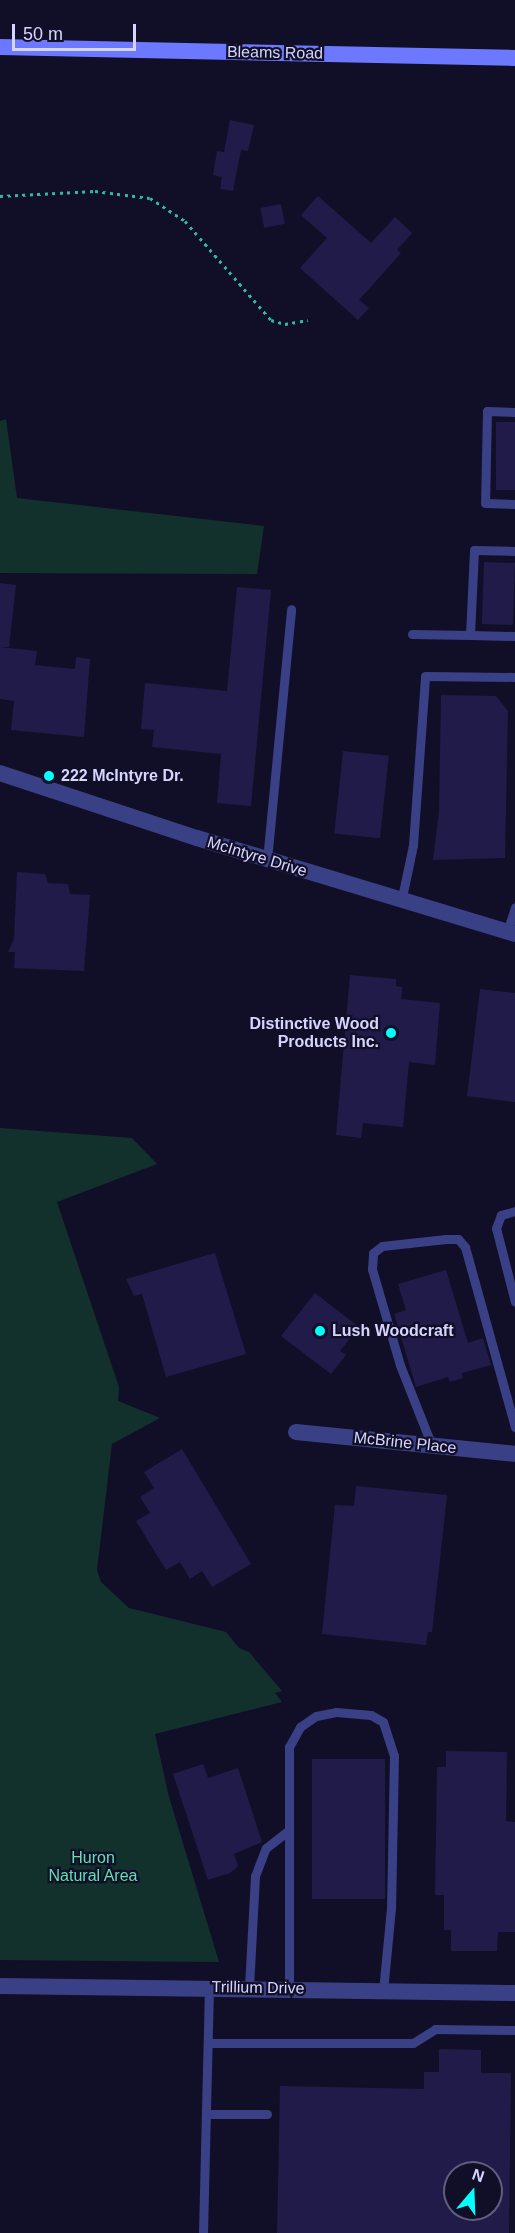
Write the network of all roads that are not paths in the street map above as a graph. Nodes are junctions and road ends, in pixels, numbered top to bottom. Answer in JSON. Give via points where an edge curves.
{"nodes":[{"id":1,"x":0,"y":46,"type":"edge"},
{"id":2,"x":515,"y":58,"type":"edge"},
{"id":3,"x":515,"y":412,"type":"edge"},
{"id":4,"x":515,"y":504,"type":"edge"},
{"id":5,"x":515,"y":551,"type":"edge"},
{"id":6,"x":291,"y":609,"type":"dead end"},
{"id":7,"x":412,"y":634,"type":"dead end"},
{"id":8,"x":470,"y":635,"type":"junction"},
{"id":9,"x":515,"y":636,"type":"edge"},
{"id":10,"x":515,"y":677,"type":"edge"},
{"id":11,"x":0,"y":773,"type":"edge"},
{"id":12,"x":267,"y":860,"type":"junction"},
{"id":13,"x":401,"y":902,"type":"junction"},
{"id":14,"x":515,"y":908,"type":"edge"},
{"id":15,"x":511,"y":933,"type":"edge"},
{"id":16,"x":515,"y":1211,"type":"edge"},
{"id":17,"x":515,"y":1302,"type":"edge"},
{"id":18,"x":515,"y":1427,"type":"edge"},
{"id":19,"x":296,"y":1432,"type":"dead end"},
{"id":20,"x":432,"y":1446,"type":"junction"},
{"id":21,"x":515,"y":1454,"type":"edge"},
{"id":22,"x":289,"y":1830,"type":"junction"},
{"id":23,"x":0,"y":1986,"type":"edge"},
{"id":24,"x":209,"y":1987,"type":"junction"},
{"id":25,"x":249,"y":1987,"type":"junction"},
{"id":26,"x":289,"y":1988,"type":"junction"},
{"id":27,"x":383,"y":1991,"type":"junction"},
{"id":28,"x":515,"y":1993,"type":"edge"},
{"id":29,"x":515,"y":2030,"type":"edge"},
{"id":30,"x":208,"y":2043,"type":"junction"},
{"id":31,"x":206,"y":2114,"type":"junction"},
{"id":32,"x":267,"y":2114,"type":"dead end"},
{"id":33,"x":203,"y":2233,"type":"edge"}],
"edges":[{"from":1,"to":2,"type":"main road","name":"Bleams Road"},
{"from":3,"to":4,"type":"lane","via":[[487,411],[485,503]]},
{"from":5,"to":8,"type":"lane","via":[[474,550]]},
{"from":6,"to":12,"type":"lane"},
{"from":7,"to":8,"type":"lane"},
{"from":8,"to":9,"type":"lane"},
{"from":10,"to":13,"type":"lane","via":[[425,676],[413,845]]},
{"from":11,"to":12,"type":"street","name":"McIntyre Drive"},
{"from":12,"to":13,"type":"street","name":"McIntyre Drive"},
{"from":13,"to":15,"type":"street","name":"McIntyre Drive"},
{"from":14,"to":15,"type":"lane"},
{"from":16,"to":17,"type":"lane","via":[[501,1215],[496,1228]]},
{"from":18,"to":20,"type":"lane","via":[[465,1247],[458,1239],[382,1246],[373,1253],[372,1269],[400,1365]]},
{"from":19,"to":20,"type":"street","name":"McBrine Place"},
{"from":20,"to":21,"type":"street","name":"McBrine Place"},
{"from":22,"to":25,"type":"lane","via":[[266,1848],[255,1876]]},
{"from":22,"to":26,"type":"lane"},
{"from":22,"to":27,"type":"lane","via":[[289,1747],[300,1727],[316,1716],[336,1712],[371,1715],[383,1722],[394,1755],[391,1908]]},
{"from":23,"to":24,"type":"street","name":"Trillium Drive"},
{"from":24,"to":25,"type":"street","name":"Trillium Drive"},
{"from":24,"to":30,"type":"lane"},
{"from":25,"to":26,"type":"street","name":"Trillium Drive"},
{"from":26,"to":27,"type":"street","name":"Trillium Drive"},
{"from":27,"to":28,"type":"street","name":"Trillium Drive"},
{"from":29,"to":30,"type":"lane","via":[[435,2029],[413,2043]]},
{"from":30,"to":31,"type":"lane"},
{"from":31,"to":32,"type":"lane"},
{"from":31,"to":33,"type":"lane"}]}
